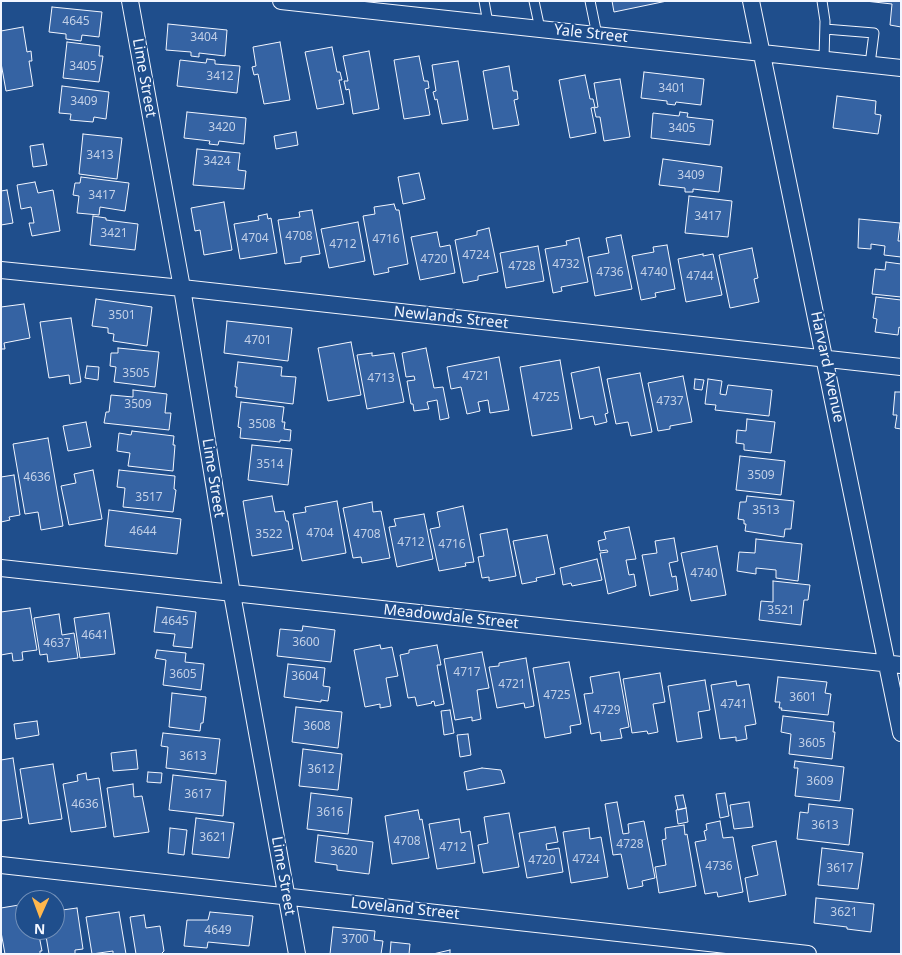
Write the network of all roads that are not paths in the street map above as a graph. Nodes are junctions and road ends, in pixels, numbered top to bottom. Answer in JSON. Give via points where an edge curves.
{"nodes":[{"id":1,"x":130,"y":1,"type":"edge"},
{"id":2,"x":281,"y":1,"type":"edge"},
{"id":3,"x":484,"y":1,"type":"edge"},
{"id":4,"x":534,"y":1,"type":"edge"},
{"id":5,"x":590,"y":1,"type":"edge"},
{"id":6,"x":751,"y":1,"type":"edge"},
{"id":7,"x":822,"y":1,"type":"edge"},
{"id":8,"x":380,"y":7,"type":"edge"},
{"id":9,"x":488,"y":23,"type":"junction"},
{"id":10,"x":540,"y":29,"type":"junction"},
{"id":11,"x":825,"y":29,"type":"junction"},
{"id":12,"x":597,"y":35,"type":"junction"},
{"id":13,"x":762,"y":53,"type":"junction"},
{"id":14,"x":824,"y":60,"type":"junction"},
{"id":15,"x":870,"y":64,"type":"junction"},
{"id":16,"x":901,"y":68,"type":"edge"},
{"id":17,"x":1,"y":270,"type":"edge"},
{"id":18,"x":182,"y":288,"type":"junction"},
{"id":19,"x":825,"y":359,"type":"junction"},
{"id":20,"x":901,"y":367,"type":"edge"},
{"id":21,"x":1,"y":568,"type":"edge"},
{"id":22,"x":232,"y":594,"type":"junction"},
{"id":23,"x":894,"y":665,"type":"edge"},
{"id":24,"x":901,"y":733,"type":"edge"},
{"id":25,"x":1,"y":866,"type":"edge"},
{"id":26,"x":287,"y":896,"type":"junction"},
{"id":27,"x":296,"y":954,"type":"edge"},
{"id":28,"x":808,"y":954,"type":"edge"}],
"edges":[{"from":1,"to":18,"type":"street","name":"Lime Street"},
{"from":2,"to":8,"type":"street","name":"Yale Street"},
{"from":3,"to":9,"type":"lane"},
{"from":4,"to":10,"type":"lane"},
{"from":5,"to":12,"type":"lane"},
{"from":6,"to":13,"type":"street","name":"Harvard Avenue"},
{"from":7,"to":11,"type":"lane"},
{"from":8,"to":9,"type":"street","name":"Yale Street"},
{"from":9,"to":10,"type":"street","name":"Yale Street"},
{"from":10,"to":12,"type":"street","name":"Yale Street"},
{"from":11,"to":14,"type":"lane"},
{"from":11,"to":15,"type":"lane","via":[[874,33]]},
{"from":12,"to":13,"type":"street","name":"Yale Street"},
{"from":13,"to":14,"type":"street","name":"Yale Street"},
{"from":13,"to":19,"type":"street","name":"Harvard Avenue"},
{"from":14,"to":15,"type":"street","name":"Yale Street"},
{"from":15,"to":16,"type":"street","name":"Yale Street"},
{"from":17,"to":18,"type":"street","name":"Newlands Street"},
{"from":18,"to":19,"type":"street","name":"Newlands Street"},
{"from":18,"to":22,"type":"street","name":"Lime Street"},
{"from":19,"to":20,"type":"street","name":"Newlands Street"},
{"from":19,"to":23,"type":"street","name":"Harvard Avenue"},
{"from":21,"to":22,"type":"street","name":"Meadowdale Street"},
{"from":22,"to":23,"type":"street","name":"Meadowdale Street"},
{"from":22,"to":26,"type":"street","name":"Lime Street"},
{"from":23,"to":24,"type":"street","name":"Harvard Avenue"},
{"from":25,"to":26,"type":"street","name":"Loveland Street"},
{"from":26,"to":27,"type":"street","name":"Lime Street"},
{"from":26,"to":28,"type":"street","name":"Loveland Street"}]}
